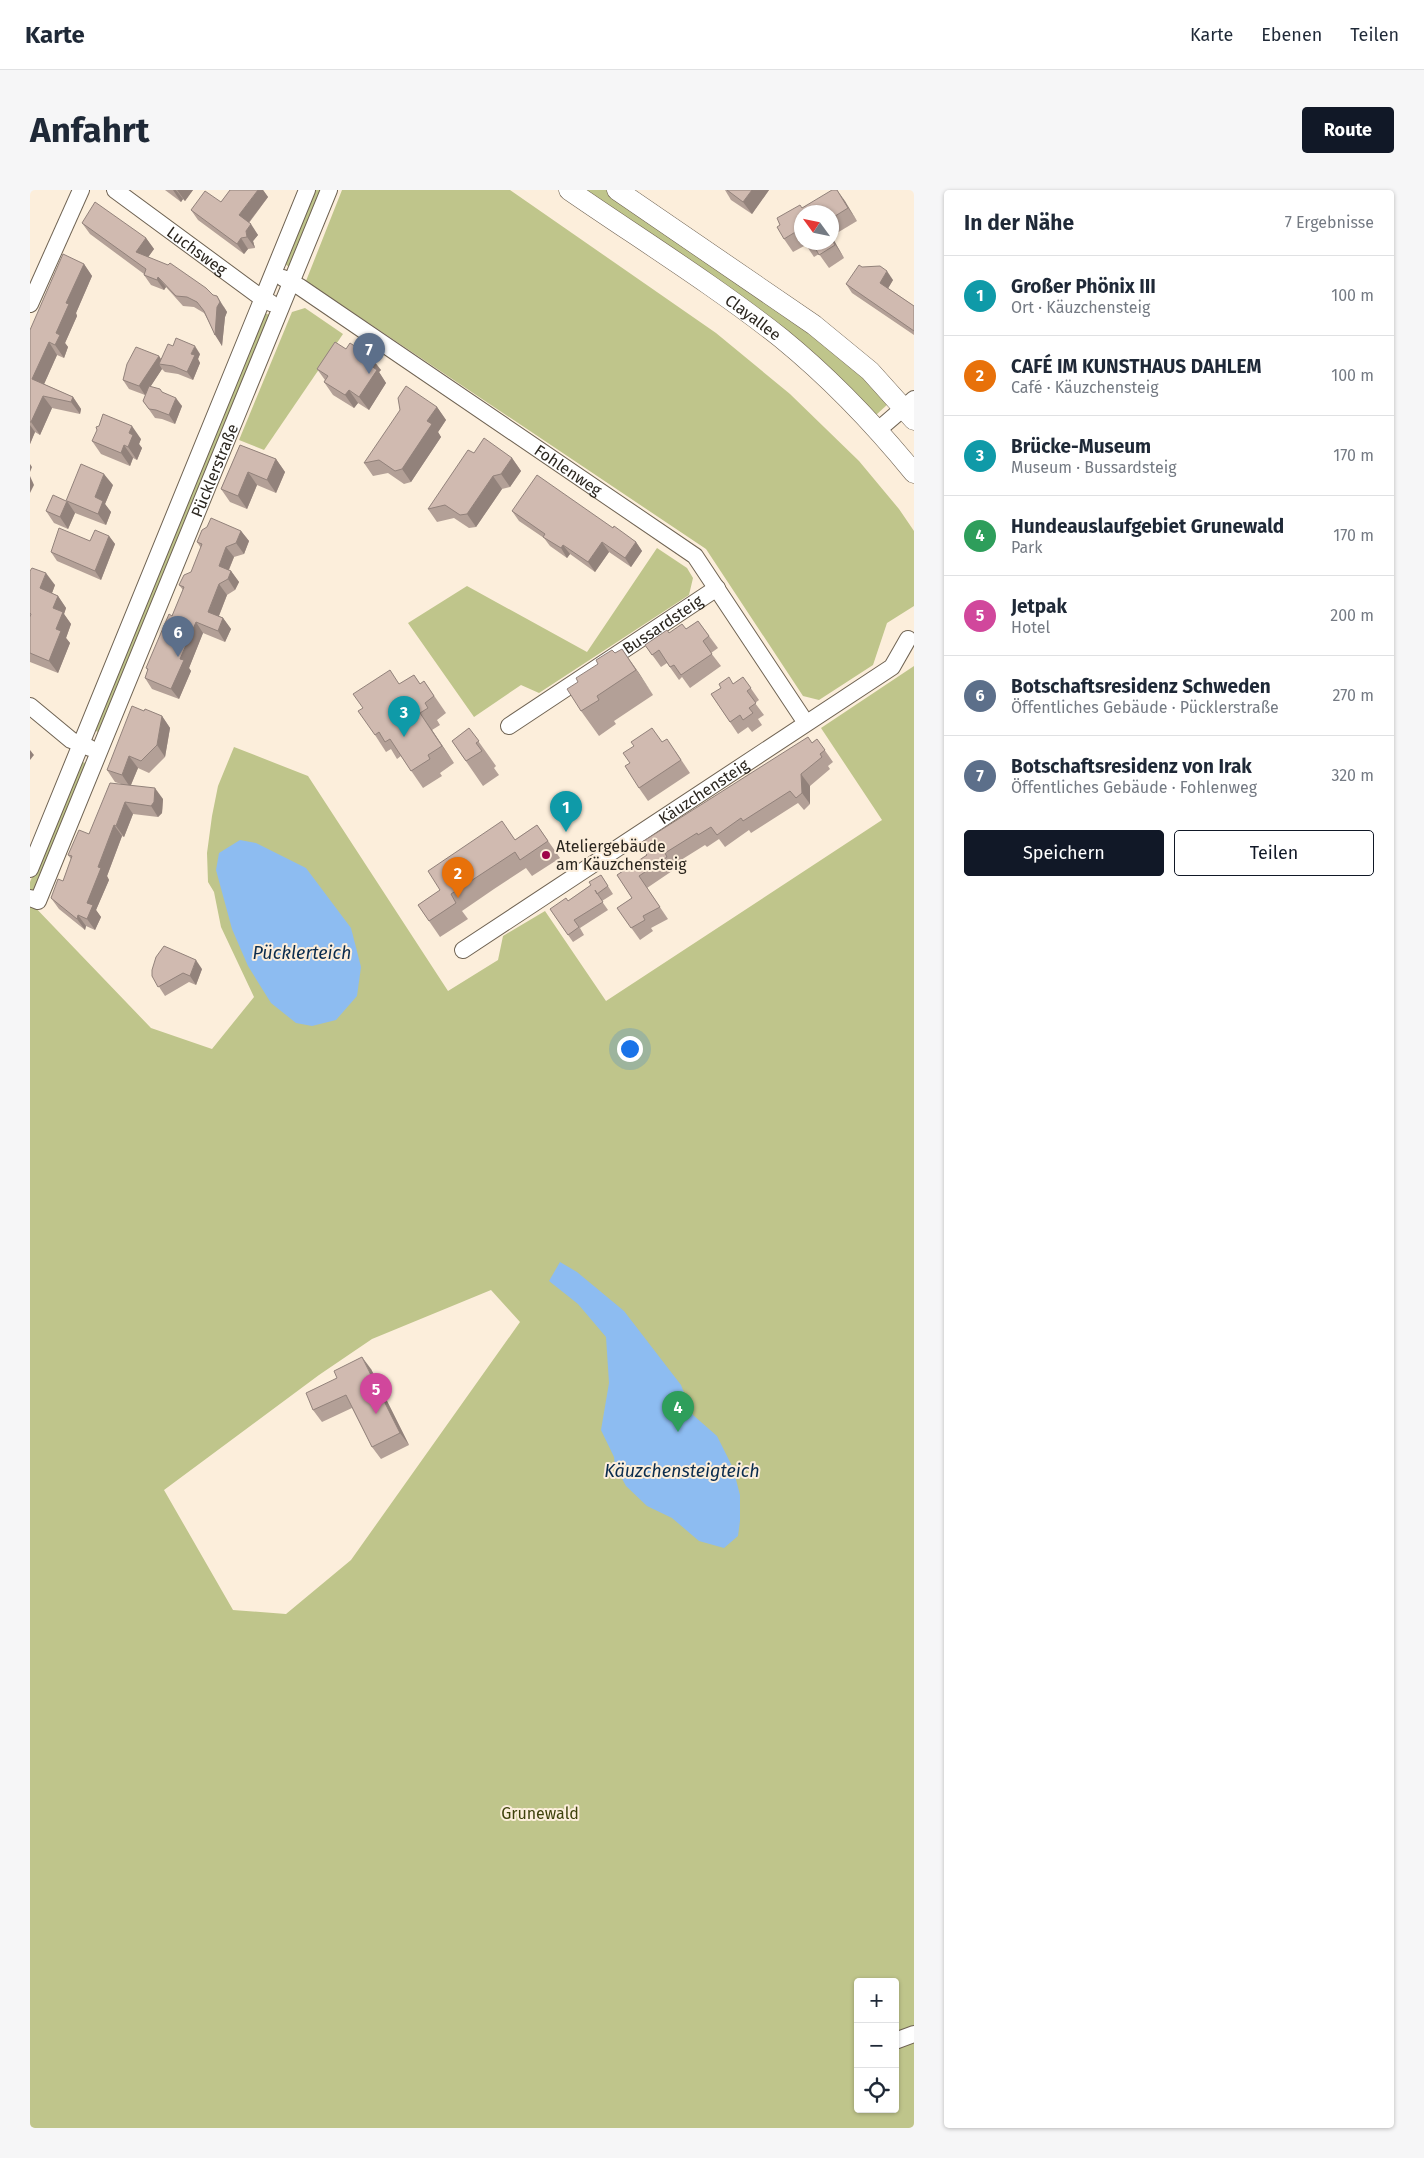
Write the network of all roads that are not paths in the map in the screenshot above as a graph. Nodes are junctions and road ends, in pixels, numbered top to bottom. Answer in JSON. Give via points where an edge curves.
{"nodes":[{"id":1,"x":81,"y":190,"type":"edge"},
{"id":2,"x":115,"y":190,"type":"edge"},
{"id":3,"x":307,"y":190,"type":"edge"},
{"id":4,"x":329,"y":190,"type":"edge"},
{"id":5,"x":569,"y":190,"type":"edge"},
{"id":6,"x":618,"y":190,"type":"edge"},
{"id":7,"x":273,"y":274,"type":"junction"},
{"id":8,"x":292,"y":282,"type":"junction"},
{"id":9,"x":263,"y":299,"type":"junction"},
{"id":10,"x":30,"y":304,"type":"edge"},
{"id":11,"x":282,"y":307,"type":"junction"},
{"id":12,"x":911,"y":409,"type":"edge"},
{"id":13,"x":878,"y":430,"type":"junction"},
{"id":14,"x":914,"y":473,"type":"edge"},
{"id":15,"x":717,"y":588,"type":"junction"},
{"id":16,"x":908,"y":639,"type":"dead end"},
{"id":17,"x":30,"y":706,"type":"edge"},
{"id":18,"x":806,"y":723,"type":"junction"},
{"id":19,"x":509,"y":726,"type":"dead end"},
{"id":20,"x":81,"y":744,"type":"junction"},
{"id":21,"x":100,"y":752,"type":"junction"},
{"id":22,"x":30,"y":869,"type":"edge"},
{"id":23,"x":30,"y":898,"type":"edge"},
{"id":24,"x":463,"y":950,"type":"dead end"},
{"id":25,"x":914,"y":2034,"type":"edge"},
{"id":26,"x":899,"y":2040,"type":"edge"}],
"edges":[{"from":1,"to":10,"type":"street"},
{"from":2,"to":9,"type":"street","name":"Luchsweg"},
{"from":3,"to":7,"type":"street","name":"Pücklerstraße"},
{"from":4,"to":8,"type":"street","name":"Pücklerstraße"},
{"from":5,"to":13,"type":"main road","name":"Clayallee","via":[[769,329],[815,367]]},
{"from":6,"to":12,"type":"main road","name":"Clayallee","via":[[814,325]]},
{"from":7,"to":8,"type":"street","name":"Fohlenweg"},
{"from":7,"to":9,"type":"street","name":"Pücklerstraße"},
{"from":8,"to":11,"type":"street","name":"Pücklerstraße"},
{"from":8,"to":15,"type":"street","name":"Fohlenweg","via":[[695,556]]},
{"from":9,"to":11,"type":"street","name":"Luchsweg"},
{"from":9,"to":20,"type":"street","name":"Pücklerstraße"},
{"from":11,"to":21,"type":"street","name":"Pücklerstraße"},
{"from":12,"to":13,"type":"street"},
{"from":13,"to":14,"type":"main road","name":"Clayallee"},
{"from":15,"to":18,"type":"street","name":"Fohlenweg"},
{"from":15,"to":19,"type":"street","name":"Bussardsteig"},
{"from":16,"to":18,"type":"street","name":"Käuzchensteig","via":[[892,667]]},
{"from":17,"to":20,"type":"street","via":[[71,740]]},
{"from":18,"to":24,"type":"street","name":"Käuzchensteig"},
{"from":20,"to":21,"type":"street"},
{"from":20,"to":22,"type":"street","name":"Pücklerstraße"},
{"from":21,"to":23,"type":"street","name":"Pücklerstraße","via":[[38,901]]},
{"from":25,"to":26,"type":"street"}]}
